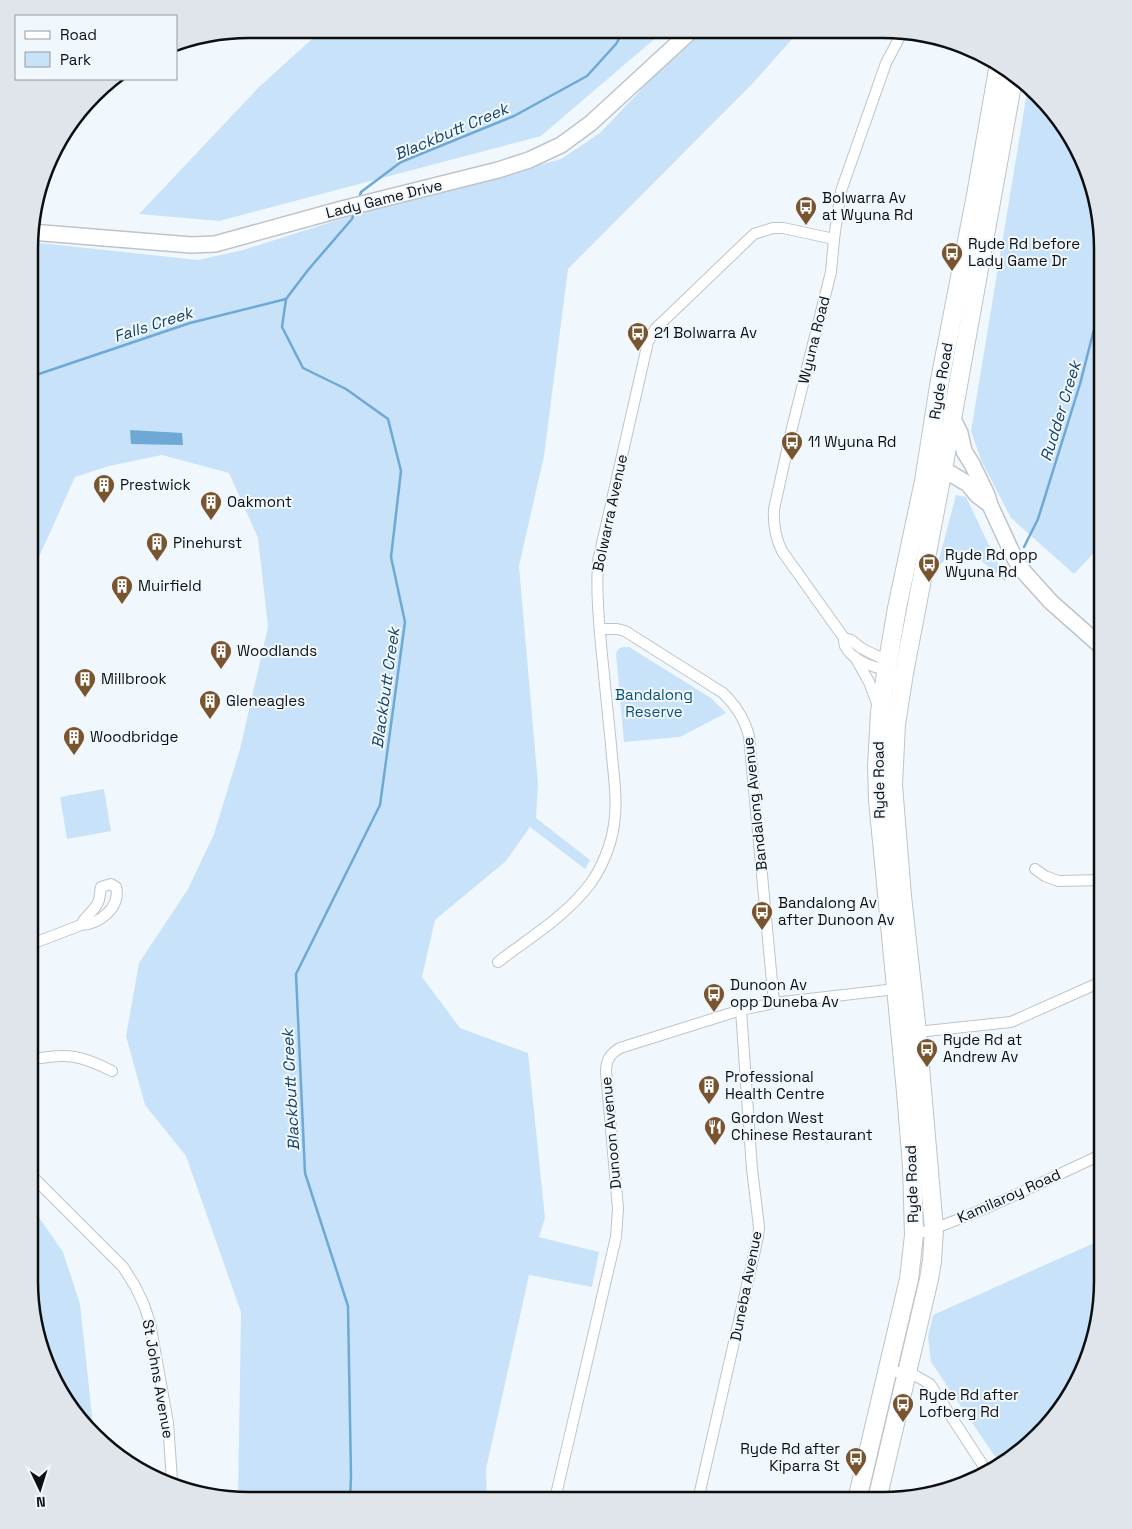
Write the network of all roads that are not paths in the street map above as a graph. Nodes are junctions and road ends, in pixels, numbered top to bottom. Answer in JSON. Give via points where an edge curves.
{"nodes":[{"id":1,"x":683,"y":38,"type":"edge"},
{"id":2,"x":899,"y":38,"type":"edge"},
{"id":3,"x":999,"y":72,"type":"edge"},
{"id":4,"x":1013,"y":82,"type":"edge"},
{"id":5,"x":38,"y":233,"type":"edge"},
{"id":6,"x":834,"y":239,"type":"junction"},
{"id":7,"x":952,"y":417,"type":"junction"},
{"id":8,"x":939,"y":462,"type":"junction"},
{"id":9,"x":980,"y":481,"type":"junction"},
{"id":10,"x":990,"y":505,"type":"junction"},
{"id":11,"x":600,"y":629,"type":"junction"},
{"id":12,"x":844,"y":638,"type":"junction"},
{"id":13,"x":1094,"y":640,"type":"edge"},
{"id":14,"x":854,"y":657,"type":"junction"},
{"id":15,"x":893,"y":668,"type":"junction"},
{"id":16,"x":880,"y":712,"type":"junction"},
{"id":17,"x":1035,"y":869,"type":"dead end"},
{"id":18,"x":1094,"y":880,"type":"edge"},
{"id":19,"x":81,"y":925,"type":"dead end"},
{"id":20,"x":38,"y":942,"type":"edge"},
{"id":21,"x":498,"y":962,"type":"dead end"},
{"id":22,"x":1094,"y":985,"type":"edge"},
{"id":23,"x":896,"y":989,"type":"junction"},
{"id":24,"x":774,"y":1003,"type":"junction"},
{"id":25,"x":741,"y":1010,"type":"junction"},
{"id":26,"x":917,"y":1032,"type":"junction"},
{"id":27,"x":38,"y":1059,"type":"edge"},
{"id":28,"x":112,"y":1071,"type":"dead end"},
{"id":29,"x":1094,"y":1158,"type":"edge"},
{"id":30,"x":38,"y":1182,"type":"edge"},
{"id":31,"x":934,"y":1229,"type":"junction"},
{"id":32,"x":914,"y":1235,"type":"junction"},
{"id":33,"x":888,"y":1370,"type":"junction"},
{"id":34,"x":907,"y":1374,"type":"junction"},
{"id":35,"x":984,"y":1466,"type":"edge"},
{"id":36,"x":172,"y":1476,"type":"edge"},
{"id":37,"x":557,"y":1491,"type":"edge"},
{"id":38,"x":700,"y":1491,"type":"edge"},
{"id":39,"x":859,"y":1491,"type":"edge"},
{"id":40,"x":879,"y":1491,"type":"edge"}],
"edges":[{"from":1,"to":5,"type":"main road","name":"Lady Game Drive","via":[[591,123],[561,145],[498,170],[214,244]]},
{"from":2,"to":6,"type":"street","name":"Wyuna Road","via":[[886,63],[841,191]]},
{"from":3,"to":8,"type":"highway","name":"Ryde Road","via":[[940,380]]},
{"from":4,"to":7,"type":"highway","name":"Ryde Road"},
{"from":6,"to":11,"type":"street","name":"Bolwarra Avenue","via":[[783,228],[754,234],[655,329],[648,342],[598,561]]},
{"from":6,"to":12,"type":"street","name":"Wyuna Road","via":[[831,272],[792,428],[774,521],[782,551]]},
{"from":7,"to":8,"type":"highway","name":"Ryde Road"},
{"from":7,"to":9,"type":"main road","via":[[964,451]]},
{"from":8,"to":9,"type":"main road","via":[[960,467]]},
{"from":8,"to":10,"type":"main road"},
{"from":8,"to":15,"type":"highway","name":"Ryde Road","via":[[897,608]]},
{"from":9,"to":10,"type":"main road"},
{"from":10,"to":13,"type":"main road","via":[[1024,572],[1051,602]]},
{"from":11,"to":21,"type":"street","name":"Bolwarra Avenue","via":[[615,790],[614,825],[609,844],[591,882],[578,898]]},
{"from":11,"to":24,"type":"street","name":"Bandalong Avenue","via":[[624,631],[722,693],[741,714],[749,736]]},
{"from":12,"to":14,"type":"street","name":"Wyuna Road","via":[[845,646]]},
{"from":12,"to":15,"type":"street","name":"Wyuna Road"},
{"from":14,"to":15,"type":"street","via":[[880,669]]},
{"from":14,"to":16,"type":"street","name":"Wyuna Road","via":[[869,682]]},
{"from":15,"to":16,"type":"highway","name":"Ryde Road"},
{"from":15,"to":26,"type":"highway","name":"Ryde Road","via":[[896,724],[893,785]]},
{"from":16,"to":23,"type":"highway","name":"Ryde Road","via":[[878,800]]},
{"from":17,"to":18,"type":"street","via":[[1058,881]]},
{"from":19,"to":20,"type":"street"},
{"from":22,"to":26,"type":"street","via":[[1011,1022]]},
{"from":23,"to":24,"type":"street","name":"Dunoon Avenue"},
{"from":23,"to":32,"type":"highway","name":"Ryde Road","via":[[911,1157]]},
{"from":24,"to":25,"type":"street","name":"Dunoon Avenue"},
{"from":25,"to":37,"type":"street","name":"Dunoon Avenue","via":[[620,1048],[609,1056],[606,1063],[618,1223]]},
{"from":25,"to":38,"type":"street","name":"Duneba Avenue","via":[[758,1237]]},
{"from":26,"to":31,"type":"highway","name":"Ryde Road"},
{"from":27,"to":28,"type":"street","via":[[73,1056]]},
{"from":29,"to":31,"type":"street","name":"Kamilaroy Road"},
{"from":30,"to":36,"type":"street","name":"St Johns Avenue","via":[[123,1267],[144,1305],[168,1423]]},
{"from":31,"to":32,"type":"street","name":"Kamilaroy Road"},
{"from":31,"to":34,"type":"highway","name":"Ryde Road","via":[[929,1279]]},
{"from":32,"to":33,"type":"highway","name":"Ryde Road","via":[[909,1279]]},
{"from":33,"to":34,"type":"street"},
{"from":33,"to":39,"type":"highway","name":"Ryde Road"},
{"from":34,"to":35,"type":"street","via":[[925,1380],[934,1389]]},
{"from":34,"to":40,"type":"highway","name":"Ryde Road"}]}
